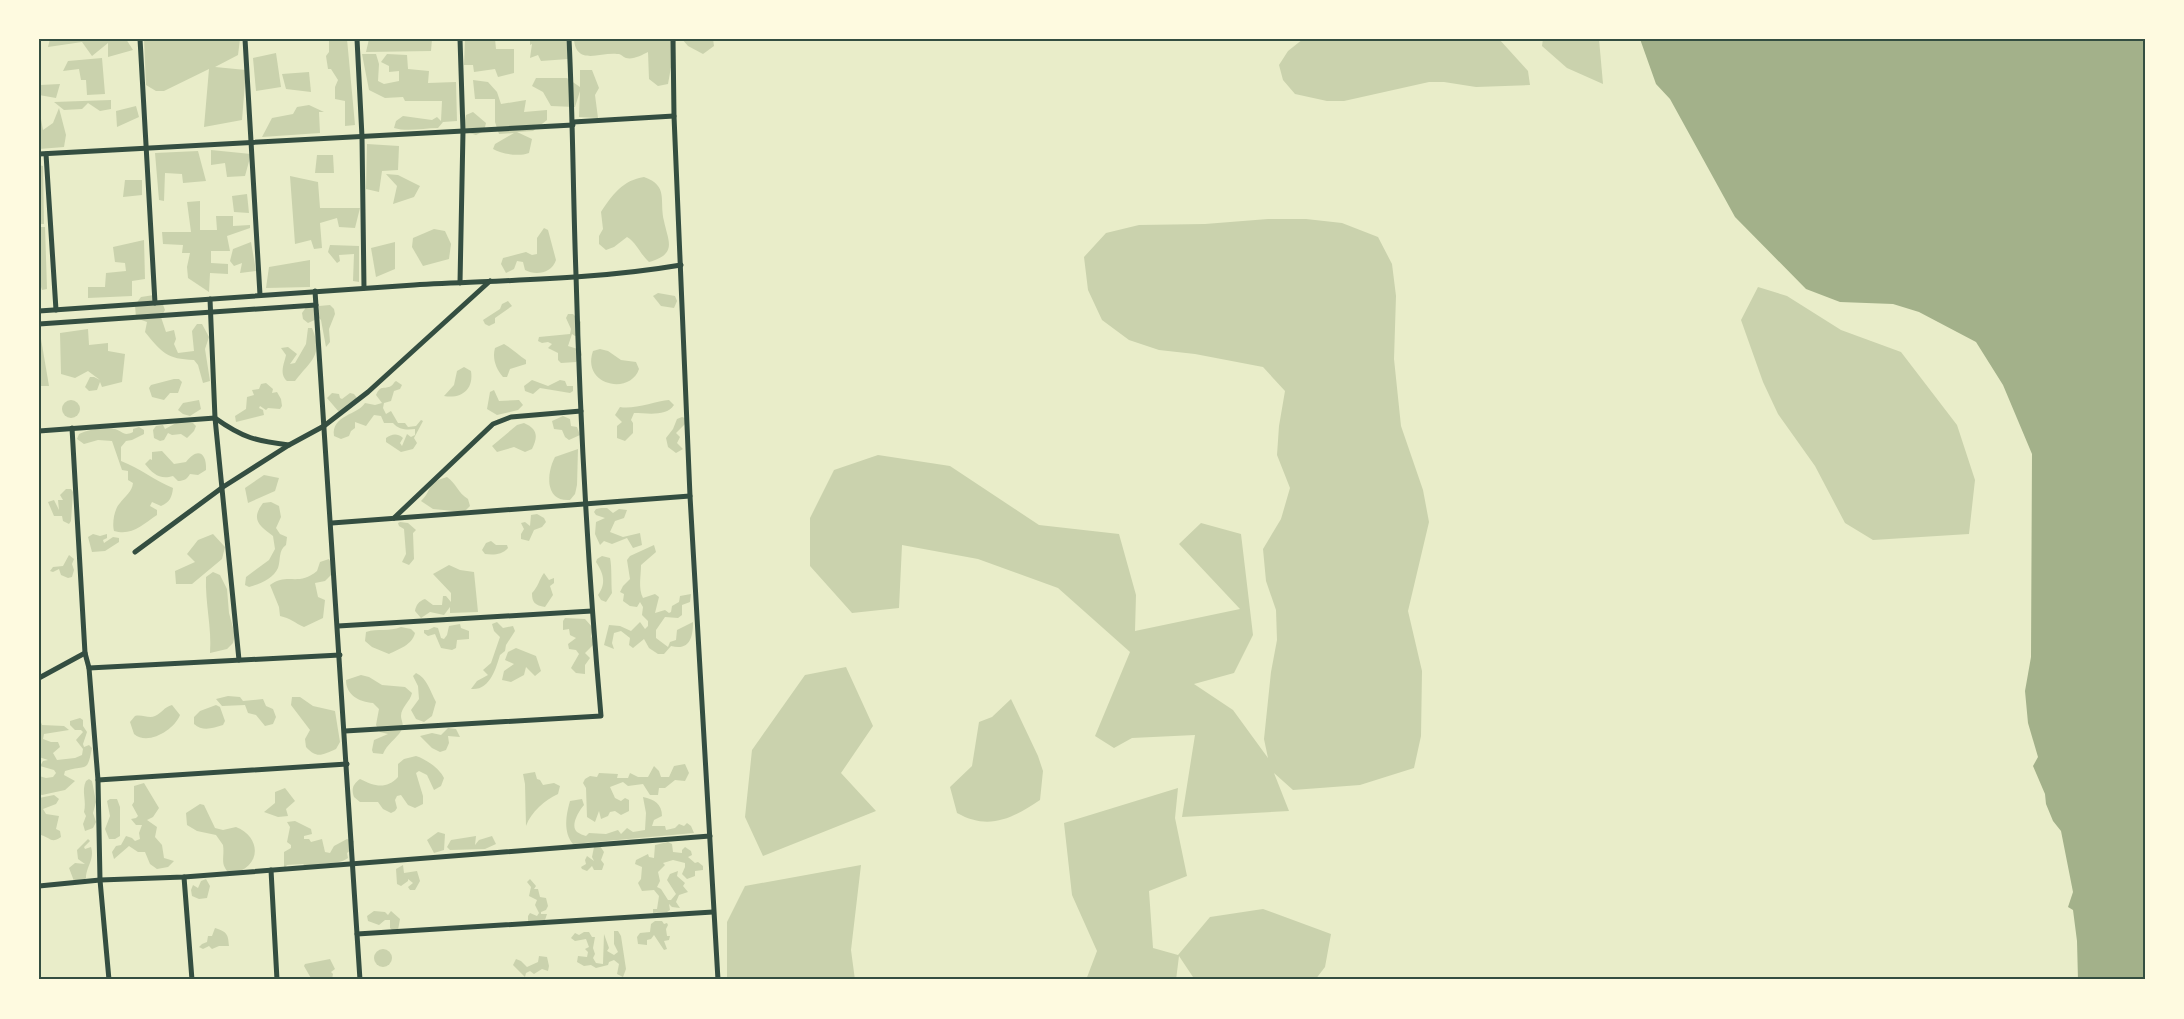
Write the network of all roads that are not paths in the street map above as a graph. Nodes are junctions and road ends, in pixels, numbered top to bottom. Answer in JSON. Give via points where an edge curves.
{"nodes":[{"id":1,"x":141,"y":39,"type":"edge"},
{"id":2,"x":245,"y":39,"type":"edge"},
{"id":3,"x":357,"y":39,"type":"edge"},
{"id":4,"x":460,"y":39,"type":"edge"},
{"id":5,"x":569,"y":39,"type":"edge"},
{"id":6,"x":674,"y":39,"type":"edge"},
{"id":7,"x":674,"y":116,"type":"junction"},
{"id":8,"x":573,"y":124,"type":"junction"},
{"id":9,"x":464,"y":131,"type":"junction"},
{"id":10,"x":362,"y":137,"type":"junction"},
{"id":11,"x":251,"y":143,"type":"junction"},
{"id":12,"x":146,"y":148,"type":"junction"},
{"id":13,"x":42,"y":154,"type":"edge"},
{"id":14,"x":681,"y":265,"type":"junction"},
{"id":15,"x":576,"y":276,"type":"junction"},
{"id":16,"x":490,"y":281,"type":"junction"},
{"id":17,"x":460,"y":283,"type":"junction"},
{"id":18,"x":364,"y":288,"type":"junction"},
{"id":19,"x":315,"y":291,"type":"junction"},
{"id":20,"x":260,"y":295,"type":"junction"},
{"id":21,"x":210,"y":299,"type":"junction"},
{"id":22,"x":154,"y":303,"type":"junction"},
{"id":23,"x":316,"y":305,"type":"junction"},
{"id":24,"x":56,"y":310,"type":"junction"},
{"id":25,"x":39,"y":311,"type":"edge"},
{"id":26,"x":210,"y":312,"type":"junction"},
{"id":27,"x":39,"y":324,"type":"edge"},
{"id":28,"x":581,"y":411,"type":"junction"},
{"id":29,"x":215,"y":418,"type":"junction"},
{"id":30,"x":324,"y":426,"type":"junction"},
{"id":31,"x":72,"y":428,"type":"junction"},
{"id":32,"x":39,"y":431,"type":"edge"},
{"id":33,"x":289,"y":445,"type":"junction"},
{"id":34,"x":223,"y":486,"type":"junction"},
{"id":35,"x":690,"y":496,"type":"junction"},
{"id":36,"x":586,"y":503,"type":"junction"},
{"id":37,"x":394,"y":518,"type":"junction"},
{"id":38,"x":332,"y":523,"type":"junction"},
{"id":39,"x":135,"y":552,"type":"dead end"},
{"id":40,"x":592,"y":611,"type":"junction"},
{"id":41,"x":338,"y":626,"type":"junction"},
{"id":42,"x":85,"y":653,"type":"junction"},
{"id":43,"x":340,"y":655,"type":"junction"},
{"id":44,"x":239,"y":660,"type":"junction"},
{"id":45,"x":89,"y":668,"type":"junction"},
{"id":46,"x":39,"y":678,"type":"edge"},
{"id":47,"x":345,"y":731,"type":"junction"},
{"id":48,"x":347,"y":764,"type":"junction"},
{"id":49,"x":98,"y":780,"type":"junction"},
{"id":50,"x":710,"y":836,"type":"junction"},
{"id":51,"x":352,"y":864,"type":"junction"},
{"id":52,"x":271,"y":870,"type":"junction"},
{"id":53,"x":184,"y":877,"type":"junction"},
{"id":54,"x":100,"y":880,"type":"junction"},
{"id":55,"x":39,"y":886,"type":"edge"},
{"id":56,"x":713,"y":912,"type":"junction"},
{"id":57,"x":357,"y":934,"type":"junction"},
{"id":58,"x":109,"y":980,"type":"edge"},
{"id":59,"x":192,"y":980,"type":"edge"},
{"id":60,"x":277,"y":980,"type":"edge"},
{"id":61,"x":360,"y":980,"type":"edge"},
{"id":62,"x":718,"y":980,"type":"edge"}],
"edges":[{"from":1,"to":12,"type":"street"},
{"from":2,"to":11,"type":"street"},
{"from":3,"to":10,"type":"street"},
{"from":4,"to":9,"type":"street"},
{"from":5,"to":8,"type":"street"},
{"from":6,"to":7,"type":"street"},
{"from":7,"to":8,"type":"street"},
{"from":7,"to":14,"type":"street"},
{"from":8,"to":9,"type":"street"},
{"from":8,"to":15,"type":"street"},
{"from":9,"to":10,"type":"street"},
{"from":9,"to":17,"type":"street"},
{"from":10,"to":11,"type":"street"},
{"from":10,"to":18,"type":"street"},
{"from":11,"to":12,"type":"street"},
{"from":11,"to":20,"type":"street"},
{"from":12,"to":13,"type":"street"},
{"from":12,"to":22,"type":"street"},
{"from":13,"to":24,"type":"street"},
{"from":14,"to":15,"type":"street"},
{"from":14,"to":35,"type":"street"},
{"from":15,"to":16,"type":"street"},
{"from":15,"to":28,"type":"street"},
{"from":16,"to":17,"type":"street"},
{"from":16,"to":30,"type":"street","via":[[368,392]]},
{"from":17,"to":18,"type":"street"},
{"from":18,"to":19,"type":"street"},
{"from":19,"to":20,"type":"street"},
{"from":19,"to":23,"type":"street"},
{"from":20,"to":21,"type":"street"},
{"from":21,"to":22,"type":"street"},
{"from":21,"to":26,"type":"street"},
{"from":22,"to":24,"type":"street"},
{"from":23,"to":26,"type":"street"},
{"from":23,"to":30,"type":"street"},
{"from":24,"to":25,"type":"street"},
{"from":26,"to":27,"type":"street"},
{"from":26,"to":29,"type":"street"},
{"from":28,"to":36,"type":"street"},
{"from":28,"to":37,"type":"street","via":[[511,417],[493,424]]},
{"from":29,"to":31,"type":"street"},
{"from":29,"to":33,"type":"street","via":[[237,434]]},
{"from":29,"to":34,"type":"street"},
{"from":30,"to":33,"type":"street"},
{"from":30,"to":38,"type":"street"},
{"from":31,"to":32,"type":"street"},
{"from":31,"to":42,"type":"street"},
{"from":33,"to":34,"type":"street"},
{"from":34,"to":39,"type":"street"},
{"from":34,"to":44,"type":"street"},
{"from":35,"to":36,"type":"street"},
{"from":35,"to":50,"type":"street"},
{"from":36,"to":37,"type":"street"},
{"from":36,"to":40,"type":"street"},
{"from":37,"to":38,"type":"street"},
{"from":38,"to":41,"type":"street"},
{"from":40,"to":41,"type":"street"},
{"from":40,"to":47,"type":"street","via":[[601,716]]},
{"from":41,"to":43,"type":"street"},
{"from":42,"to":45,"type":"street"},
{"from":42,"to":46,"type":"street"},
{"from":43,"to":44,"type":"street"},
{"from":43,"to":47,"type":"street"},
{"from":44,"to":45,"type":"street"},
{"from":45,"to":49,"type":"street"},
{"from":47,"to":48,"type":"street"},
{"from":48,"to":49,"type":"street"},
{"from":48,"to":51,"type":"street"},
{"from":49,"to":54,"type":"street"},
{"from":50,"to":51,"type":"street"},
{"from":50,"to":56,"type":"street"},
{"from":51,"to":52,"type":"street"},
{"from":51,"to":57,"type":"street"},
{"from":52,"to":53,"type":"street"},
{"from":52,"to":60,"type":"street"},
{"from":53,"to":54,"type":"street"},
{"from":53,"to":59,"type":"street"},
{"from":54,"to":55,"type":"street"},
{"from":54,"to":58,"type":"street"},
{"from":56,"to":57,"type":"street"},
{"from":56,"to":62,"type":"street"},
{"from":57,"to":61,"type":"street"}]}
